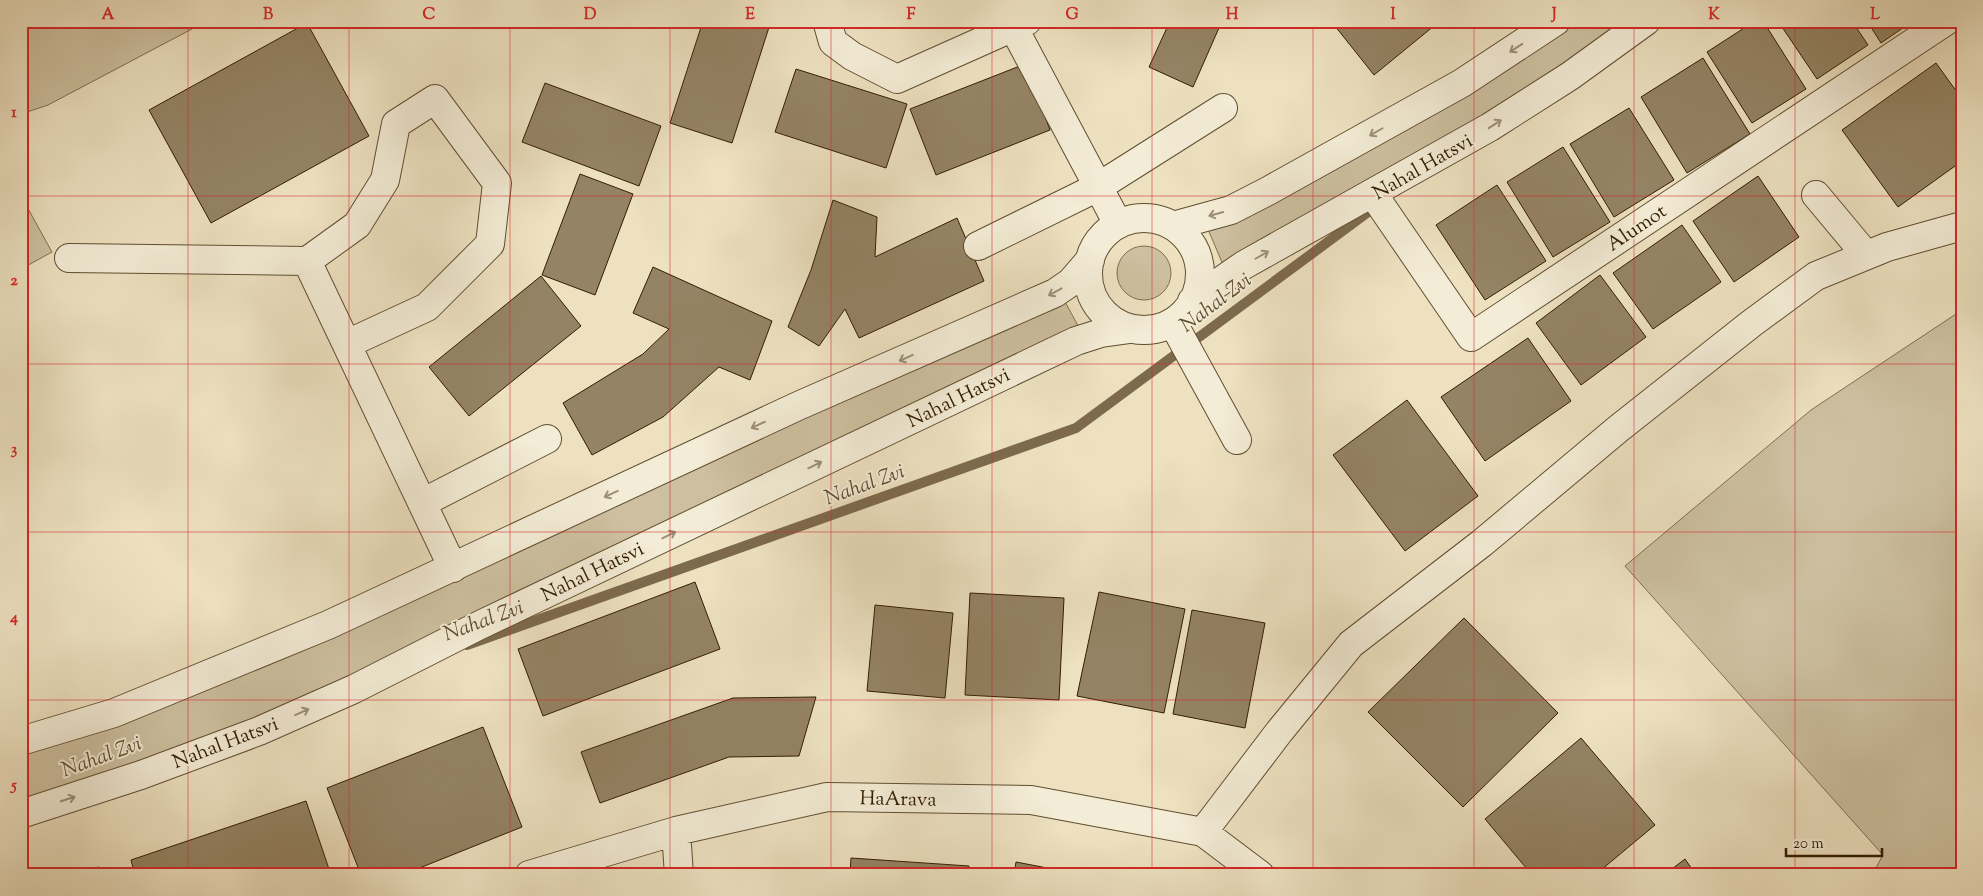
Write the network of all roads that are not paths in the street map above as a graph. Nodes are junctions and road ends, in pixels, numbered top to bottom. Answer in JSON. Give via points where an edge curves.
{"nodes":[{"id":1,"x":827,"y":21,"type":"edge"},
{"id":2,"x":1556,"y":21,"type":"edge"},
{"id":3,"x":1646,"y":21,"type":"edge"},
{"id":4,"x":1946,"y":21,"type":"edge"},
{"id":5,"x":1016,"y":23,"type":"edge"},
{"id":6,"x":1223,"y":108,"type":"dead end"},
{"id":7,"x":1098,"y":187,"type":"junction"},
{"id":8,"x":1373,"y":194,"type":"junction"},
{"id":9,"x":1816,"y":195,"type":"dead end"},
{"id":10,"x":1118,"y":224,"type":"junction"},
{"id":11,"x":1173,"y":226,"type":"junction"},
{"id":12,"x":1962,"y":226,"type":"edge"},
{"id":13,"x":978,"y":246,"type":"dead end"},
{"id":14,"x":1866,"y":255,"type":"junction"},
{"id":15,"x":69,"y":258,"type":"dead end"},
{"id":16,"x":1090,"y":260,"type":"junction"},
{"id":17,"x":307,"y":261,"type":"junction"},
{"id":18,"x":1192,"y":301,"type":"junction"},
{"id":19,"x":1173,"y":322,"type":"junction"},
{"id":20,"x":1130,"y":329,"type":"junction"},
{"id":21,"x":347,"y":344,"type":"junction"},
{"id":22,"x":547,"y":439,"type":"dead end"},
{"id":23,"x":1237,"y":440,"type":"dead end"},
{"id":24,"x":422,"y":502,"type":"junction"},
{"id":25,"x":453,"y":568,"type":"junction"},
{"id":26,"x":21,"y":741,"type":"edge"},
{"id":27,"x":21,"y":814,"type":"edge"},
{"id":28,"x":676,"y":831,"type":"junction"},
{"id":29,"x":1203,"y":832,"type":"junction"},
{"id":30,"x":529,"y":875,"type":"edge"},
{"id":31,"x":679,"y":875,"type":"edge"},
{"id":32,"x":1260,"y":875,"type":"edge"}],
"edges":[{"from":1,"to":5,"type":"street","via":[[833,42],[852,56],[897,79]]},
{"from":2,"to":11,"type":"street","one_way":true,"via":[[1462,83],[1276,187],[1231,210]]},
{"from":8,"to":3,"type":"street","name":"Nahal Hatsvi","one_way":true,"via":[[1490,127],[1570,76]]},
{"from":4,"to":8,"type":"street","name":"Alumot","via":[[1471,338]]},
{"from":5,"to":7,"type":"street"},
{"from":6,"to":7,"type":"street"},
{"from":7,"to":10,"type":"street"},
{"from":7,"to":13,"type":"street"},
{"from":18,"to":8,"type":"street","name":"Nahal Hatsvi","one_way":true,"via":[[1244,265]]},
{"from":9,"to":14,"type":"street"},
{"from":10,"to":11,"type":"street","via":[[1135,218],[1155,218]]},
{"from":10,"to":16,"type":"street","via":[[1102,236]]},
{"from":11,"to":18,"type":"street","via":[[1188,238],[1197,255],[1200,273],[1197,293]]},
{"from":12,"to":14,"type":"street"},
{"from":14,"to":29,"type":"street","via":[[1816,276],[1752,323],[1482,543],[1351,644]]},
{"from":15,"to":17,"type":"street"},
{"from":16,"to":20,"type":"street","via":[[1087,271],[1090,291],[1098,307],[1112,320]]},
{"from":16,"to":25,"type":"street","one_way":true,"via":[[1072,282],[1054,293],[798,406]]},
{"from":17,"to":21,"type":"street"},
{"from":17,"to":21,"type":"street","via":[[357,225],[385,180],[396,124],[435,99],[496,183],[490,244],[427,307]]},
{"from":18,"to":19,"type":"street"},
{"from":19,"to":20,"type":"street","via":[[1149,330]]},
{"from":19,"to":23,"type":"street"},
{"from":27,"to":20,"type":"street","name":"Nahal Hatsvi","one_way":true,"via":[[141,775],[258,731],[354,688],[1076,341]]},
{"from":21,"to":24,"type":"street"},
{"from":22,"to":24,"type":"street"},
{"from":24,"to":25,"type":"street"},
{"from":25,"to":26,"type":"street","via":[[204,677],[114,713]]},
{"from":28,"to":29,"type":"street","name":"HaArava","via":[[827,797],[1031,800]]},
{"from":28,"to":30,"type":"street","name":"HaArava"},
{"from":28,"to":31,"type":"street"},
{"from":29,"to":32,"type":"street","name":"HaArava"}]}
